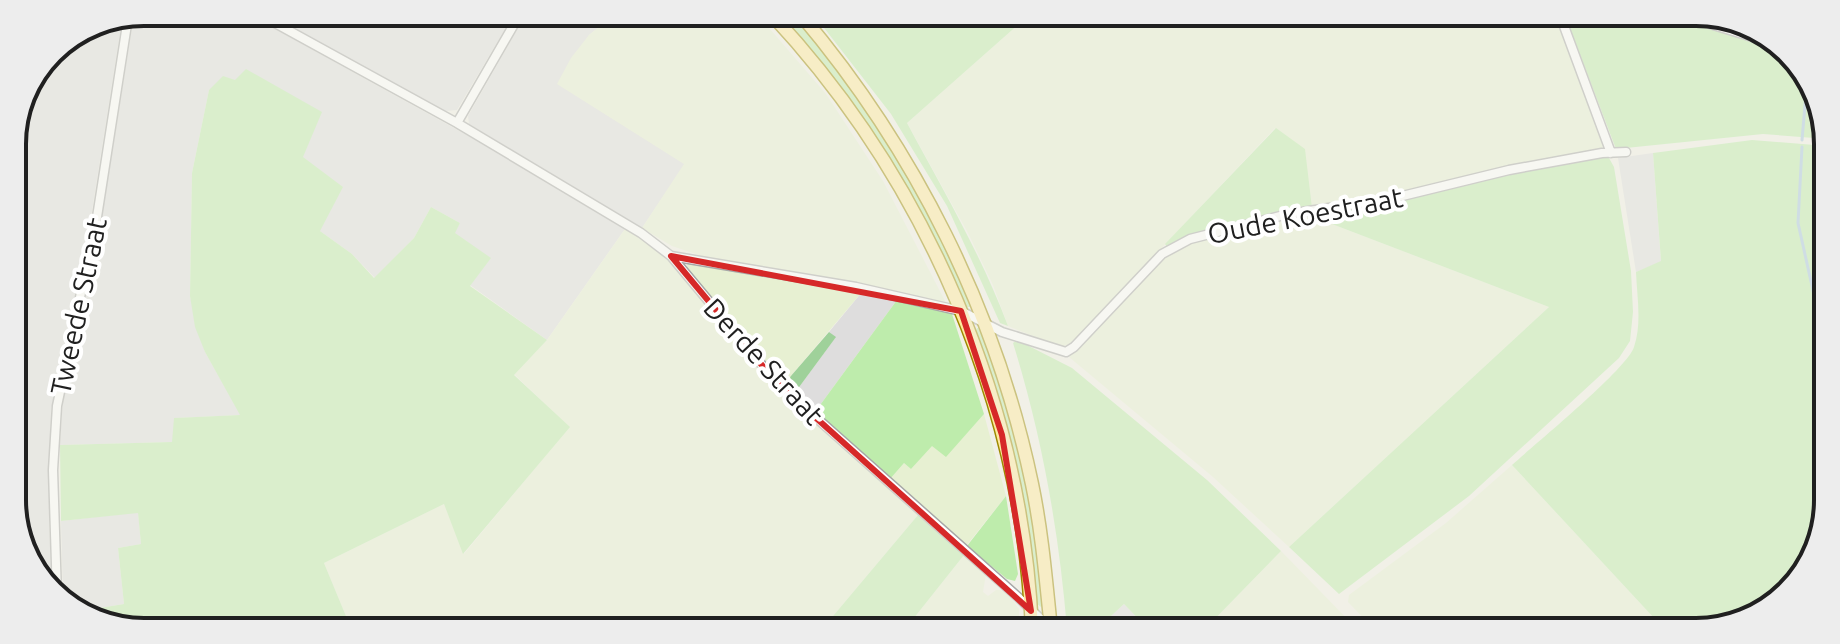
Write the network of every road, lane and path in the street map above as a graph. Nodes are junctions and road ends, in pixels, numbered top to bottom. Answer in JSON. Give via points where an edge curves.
{"nodes":[{"id":1,"x":280,"y":26,"type":"edge"},
{"id":2,"x":513,"y":26,"type":"edge"},
{"id":3,"x":782,"y":26,"type":"edge"},
{"id":4,"x":809,"y":26,"type":"edge"},
{"id":5,"x":1564,"y":26,"type":"edge"},
{"id":6,"x":127,"y":28,"type":"edge"},
{"id":7,"x":457,"y":123,"type":"junction"},
{"id":8,"x":1626,"y":152,"type":"dead end"},
{"id":9,"x":1611,"y":153,"type":"junction"},
{"id":10,"x":671,"y":256,"type":"junction"},
{"id":11,"x":961,"y":311,"type":"junction"},
{"id":12,"x":985,"y":322,"type":"junction"},
{"id":13,"x":57,"y":580,"type":"edge"},
{"id":14,"x":1031,"y":611,"type":"junction"},
{"id":15,"x":1031,"y":618,"type":"edge"},
{"id":16,"x":1039,"y":618,"type":"edge"},
{"id":17,"x":1050,"y":618,"type":"edge"}],
"edges":[{"from":1,"to":7,"type":"street","name":"Derde Straat"},
{"from":2,"to":7,"type":"street"},
{"from":3,"to":11,"type":"main road","via":[[823,73],[884,161],[919,220]]},
{"from":4,"to":12,"type":"main road","via":[[876,113],[919,184]]},
{"from":5,"to":9,"type":"street"},
{"from":6,"to":13,"type":"street","name":"Tweede Straat","via":[[108,156],[57,406]]},
{"from":7,"to":10,"type":"street","name":"Derde Straat"},
{"from":8,"to":9,"type":"street"},
{"from":9,"to":12,"type":"street","name":"Oude Koestraat","via":[[1509,170],[1390,199],[1288,214],[1190,239],[1162,254],[1066,352]]},
{"from":10,"to":11,"type":"street","name":"Oude Koestraat","via":[[856,287]]},
{"from":10,"to":14,"type":"street","name":"Derde Straat","via":[[776,382]]},
{"from":11,"to":12,"type":"street","name":"Oude Koestraat"},
{"from":11,"to":14,"type":"main road","via":[[1002,435],[1016,495]]},
{"from":12,"to":17,"type":"main road","via":[[1033,487]]},
{"from":14,"to":15,"type":"main road"},
{"from":14,"to":16,"type":"street","name":"Derde Straat"}]}
